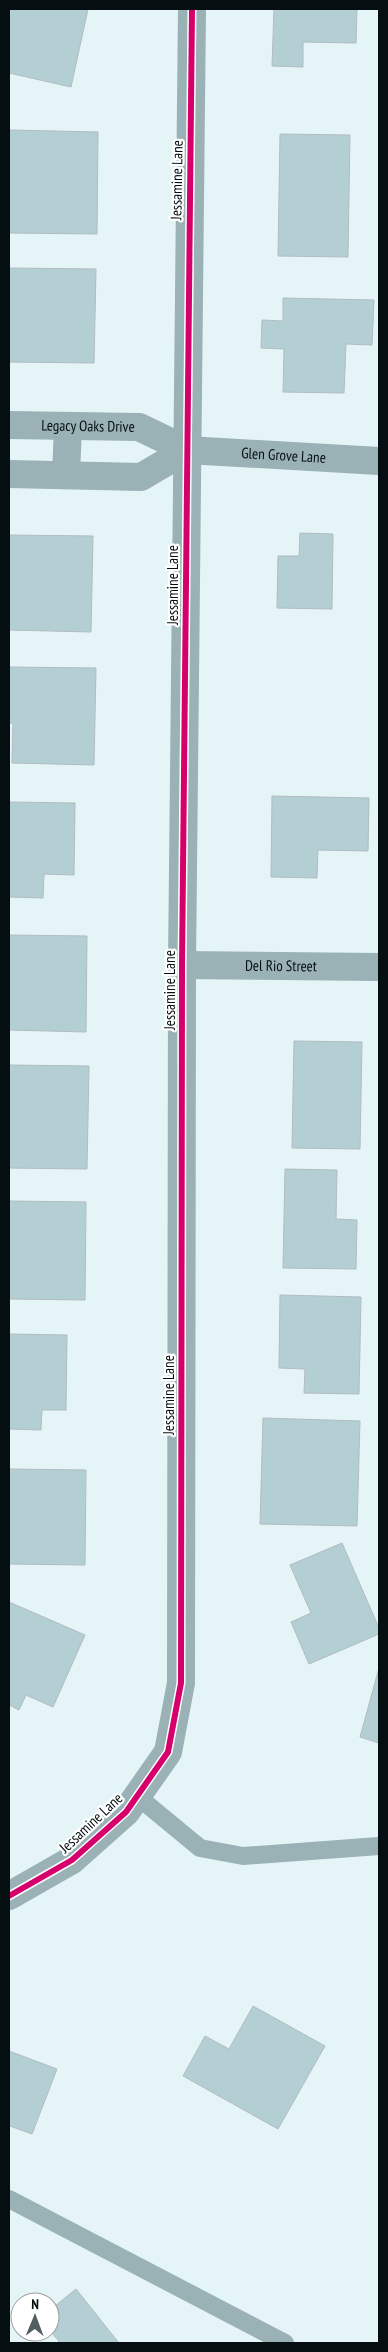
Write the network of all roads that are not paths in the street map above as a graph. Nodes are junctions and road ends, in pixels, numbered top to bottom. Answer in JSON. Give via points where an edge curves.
{"nodes":[{"id":1,"x":192,"y":9,"type":"edge"},
{"id":2,"x":9,"y":425,"type":"edge"},
{"id":3,"x":68,"y":426,"type":"junction"},
{"id":4,"x":187,"y":450,"type":"junction"},
{"id":5,"x":379,"y":461,"type":"edge"},
{"id":6,"x":9,"y":474,"type":"edge"},
{"id":7,"x":66,"y":475,"type":"junction"},
{"id":8,"x":182,"y":965,"type":"junction"},
{"id":9,"x":379,"y":967,"type":"edge"},
{"id":10,"x":138,"y":1796,"type":"junction"},
{"id":11,"x":379,"y":1846,"type":"edge"},
{"id":12,"x":9,"y":1896,"type":"edge"},
{"id":13,"x":9,"y":2199,"type":"edge"},
{"id":14,"x":284,"y":2343,"type":"edge"}],
"edges":[{"from":1,"to":4,"type":"street","name":"Jessamine Lane"},
{"from":2,"to":3,"type":"street","name":"Legacy Oaks Drive"},
{"from":3,"to":4,"type":"street","name":"Legacy Oaks Drive","via":[[140,427]]},
{"from":3,"to":7,"type":"street"},
{"from":4,"to":5,"type":"street","name":"Glen Grove Lane"},
{"from":4,"to":7,"type":"street","via":[[142,477]]},
{"from":4,"to":8,"type":"street","name":"Jessamine Lane"},
{"from":6,"to":7,"type":"street"},
{"from":8,"to":9,"type":"street","name":"Del Rio Street"},
{"from":8,"to":10,"type":"street","name":"Jessamine Lane","via":[[181,1683],[168,1752]]},
{"from":10,"to":11,"type":"lane","via":[[200,1848],[221,1853],[243,1856]]},
{"from":10,"to":12,"type":"street","name":"Jessamine Lane","via":[[126,1812],[72,1860]]},
{"from":13,"to":14,"type":"lane"}]}
